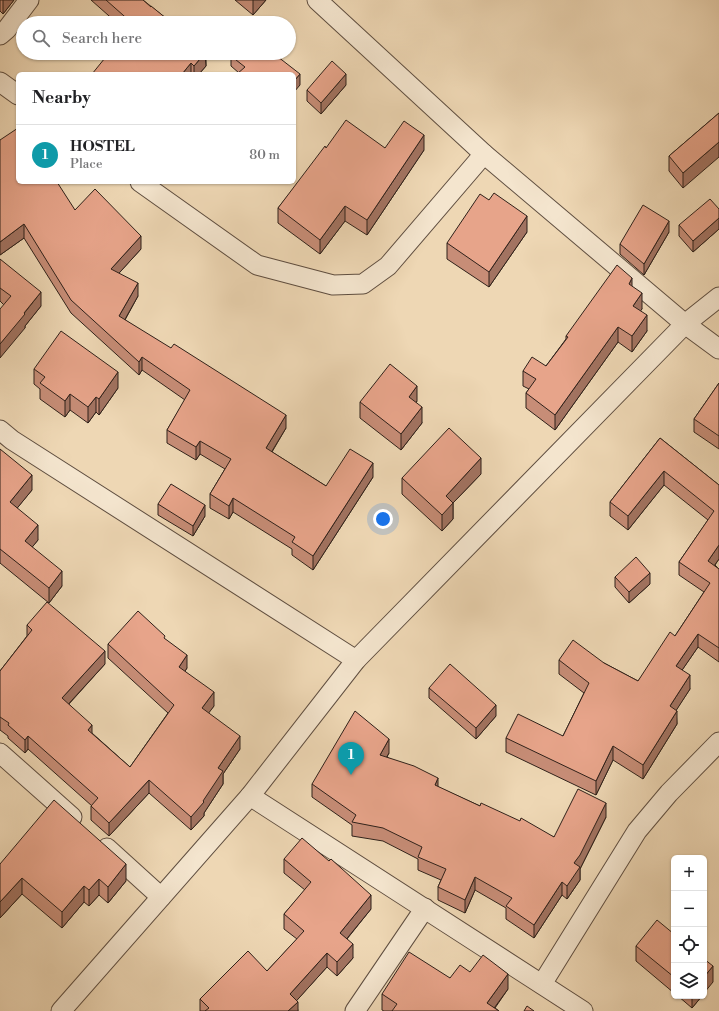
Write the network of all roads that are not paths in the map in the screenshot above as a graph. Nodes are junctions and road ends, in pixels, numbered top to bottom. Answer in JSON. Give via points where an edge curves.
{"nodes":[{"id":1,"x":29,"y":0,"type":"edge"},
{"id":2,"x":317,"y":0,"type":"edge"},
{"id":3,"x":17,"y":16,"type":"edge"},
{"id":4,"x":16,"y":17,"type":"edge"},
{"id":5,"x":0,"y":35,"type":"edge"},
{"id":6,"x":0,"y":82,"type":"edge"},
{"id":7,"x":16,"y":94,"type":"edge"},
{"id":8,"x":484,"y":154,"type":"junction"},
{"id":9,"x":143,"y":184,"type":"edge"},
{"id":10,"x":719,"y":297,"type":"edge"},
{"id":11,"x":685,"y":324,"type":"junction"},
{"id":12,"x":719,"y":349,"type":"edge"},
{"id":13,"x":0,"y":430,"type":"edge"},
{"id":14,"x":356,"y":660,"type":"junction"},
{"id":15,"x":719,"y":742,"type":"edge"},
{"id":16,"x":0,"y":753,"type":"edge"},
{"id":17,"x":250,"y":796,"type":"junction"},
{"id":18,"x":161,"y":897,"type":"junction"},
{"id":19,"x":425,"y":908,"type":"junction"},
{"id":20,"x":542,"y":984,"type":"junction"},
{"id":21,"x":61,"y":1011,"type":"edge"},
{"id":22,"x":355,"y":1011,"type":"edge"},
{"id":23,"x":583,"y":1011,"type":"edge"}],
"edges":[{"from":1,"to":3,"type":"street"},
{"from":2,"to":8,"type":"street"},
{"from":4,"to":5,"type":"street"},
{"from":6,"to":7,"type":"street"},
{"from":8,"to":9,"type":"street","via":[[388,266],[363,284],[333,285],[257,265]]},
{"from":8,"to":11,"type":"street"},
{"from":10,"to":11,"type":"street"},
{"from":11,"to":12,"type":"street"},
{"from":11,"to":14,"type":"street"},
{"from":13,"to":14,"type":"street"},
{"from":14,"to":17,"type":"street"},
{"from":15,"to":20,"type":"street","via":[[669,793],[637,831]]},
{"from":16,"to":18,"type":"street"},
{"from":17,"to":18,"type":"street"},
{"from":17,"to":19,"type":"street"},
{"from":18,"to":21,"type":"street"},
{"from":19,"to":20,"type":"street"},
{"from":19,"to":22,"type":"street"},
{"from":20,"to":23,"type":"street"}]}
